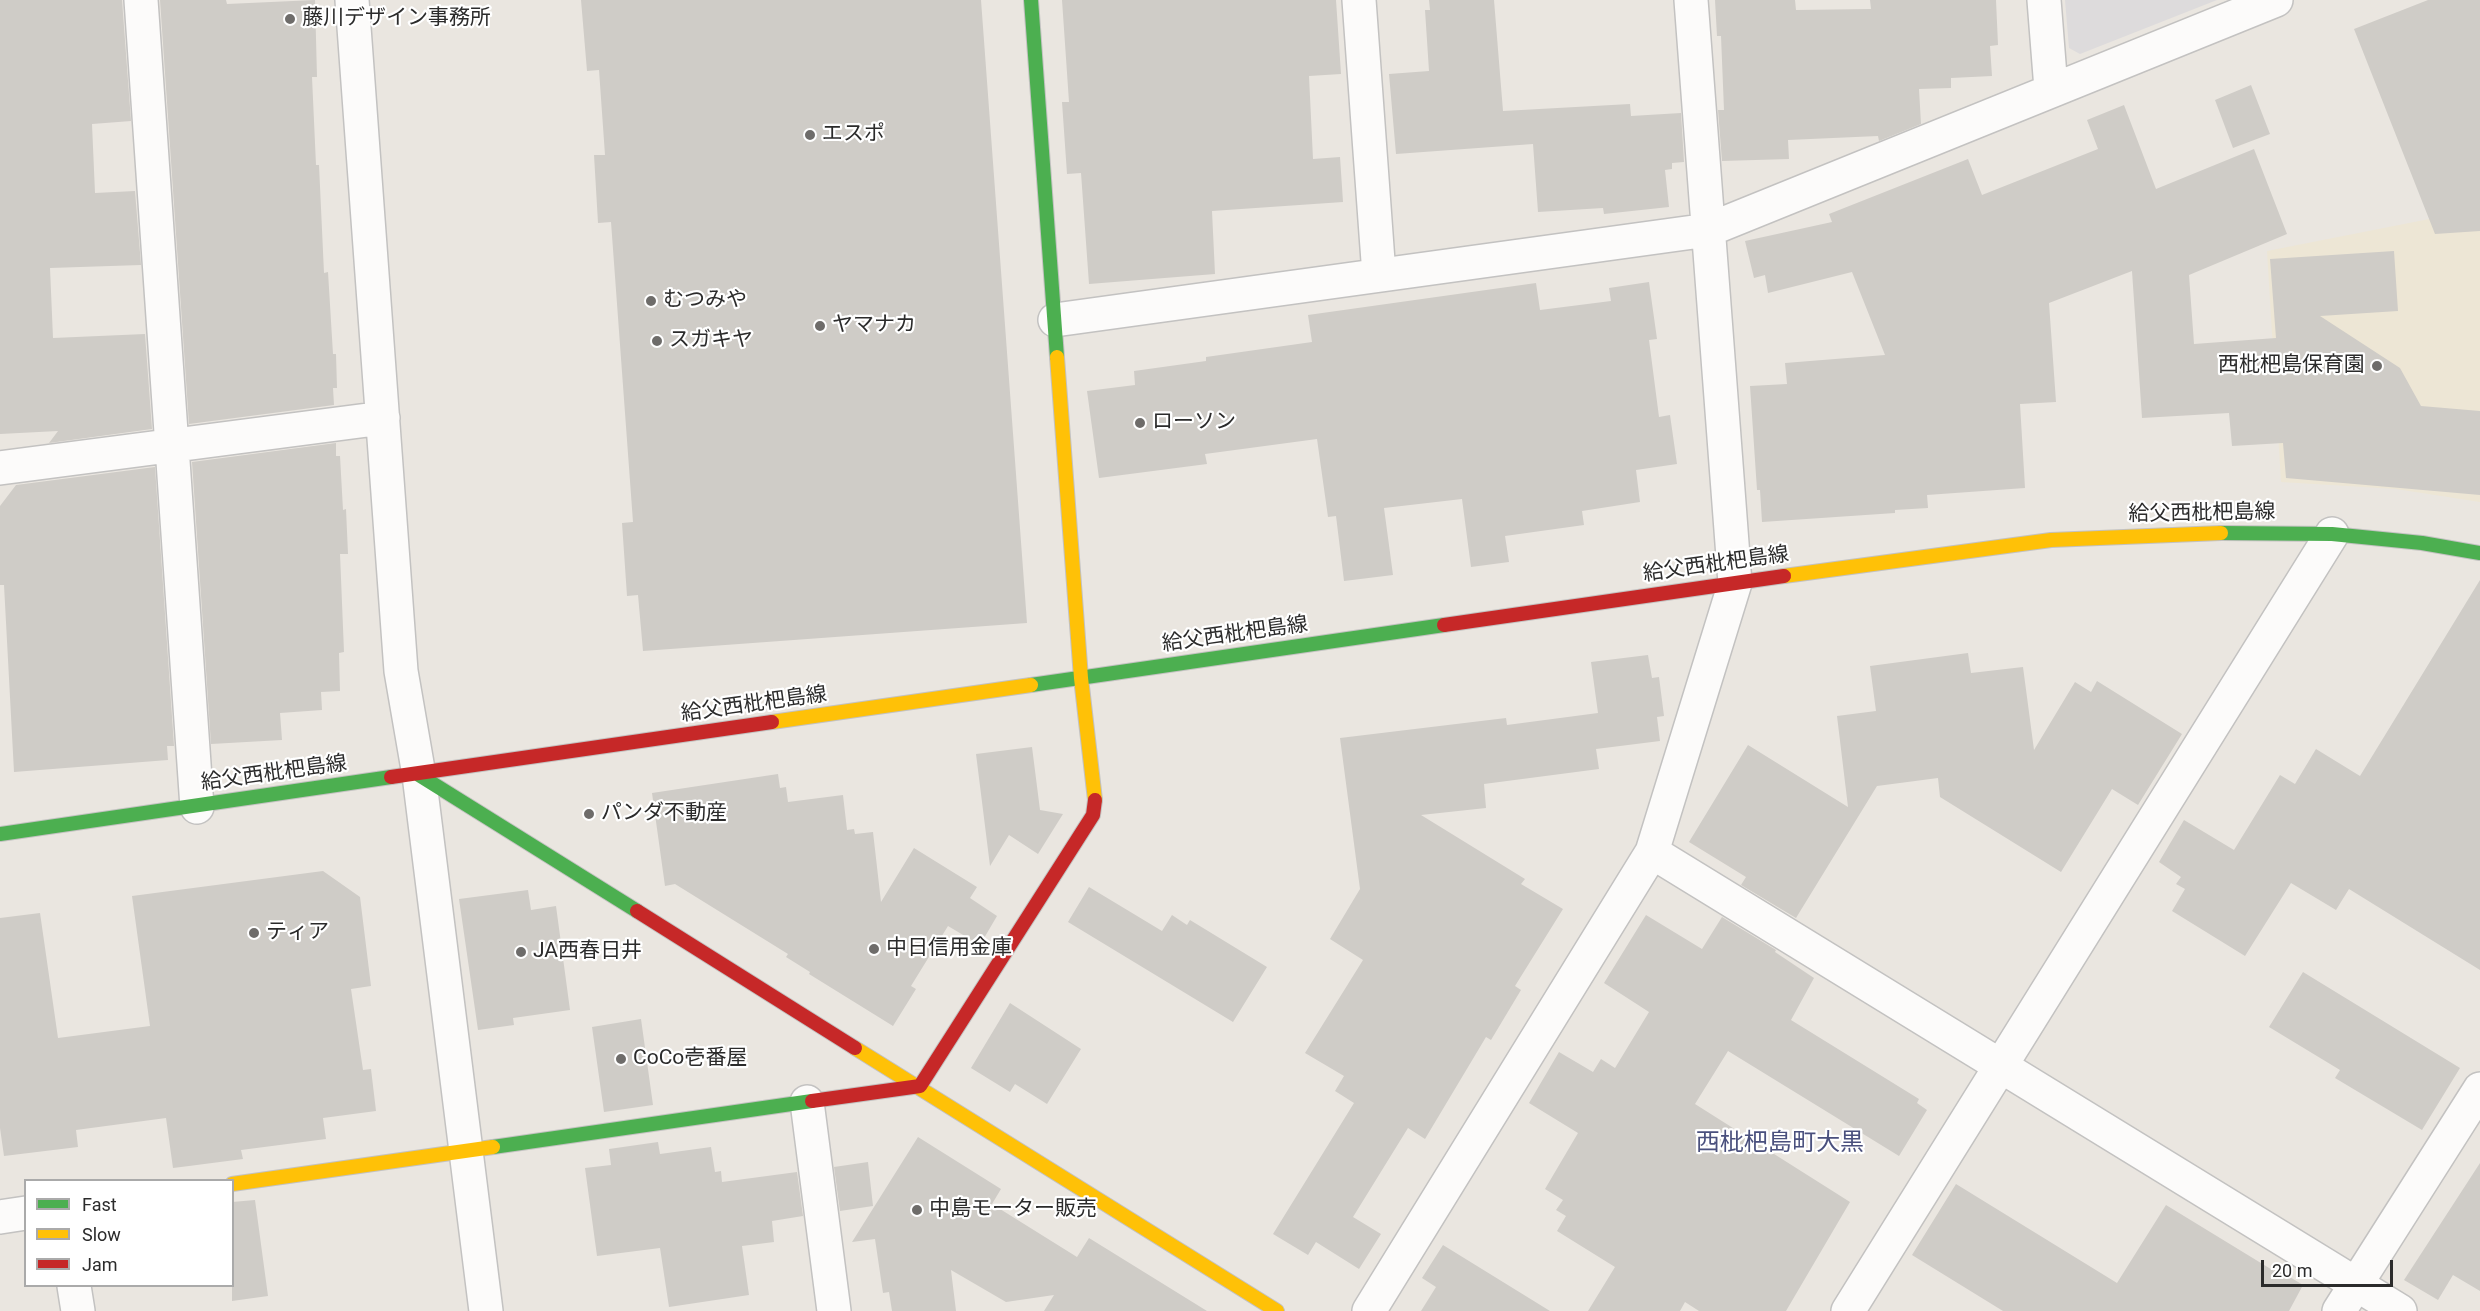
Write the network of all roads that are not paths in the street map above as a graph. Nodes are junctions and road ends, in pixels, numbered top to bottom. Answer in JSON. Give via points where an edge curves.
{"nodes":[{"id":1,"x":141,"y":0,"type":"edge"},
{"id":2,"x":352,"y":0,"type":"edge"},
{"id":3,"x":1031,"y":0,"type":"edge"},
{"id":4,"x":1359,"y":0,"type":"edge"},
{"id":5,"x":1691,"y":0,"type":"edge"},
{"id":6,"x":2044,"y":0,"type":"edge"},
{"id":7,"x":2277,"y":0,"type":"edge"},
{"id":8,"x":2051,"y":90,"type":"junction"},
{"id":9,"x":1708,"y":230,"type":"junction"},
{"id":10,"x":1379,"y":275,"type":"junction"},
{"id":11,"x":1055,"y":320,"type":"junction"},
{"id":12,"x":383,"y":418,"type":"junction"},
{"id":13,"x":172,"y":446,"type":"junction"},
{"id":14,"x":0,"y":468,"type":"edge"},
{"id":15,"x":2332,"y":534,"type":"junction"},
{"id":16,"x":2480,"y":553,"type":"edge"},
{"id":17,"x":1735,"y":583,"type":"junction"},
{"id":18,"x":1081,"y":678,"type":"junction"},
{"id":19,"x":419,"y":775,"type":"junction"},
{"id":20,"x":197,"y":807,"type":"junction"},
{"id":21,"x":0,"y":834,"type":"edge"},
{"id":22,"x":1652,"y":852,"type":"junction"},
{"id":23,"x":2001,"y":1066,"type":"junction"},
{"id":24,"x":920,"y":1086,"type":"junction"},
{"id":25,"x":2480,"y":1089,"type":"edge"},
{"id":26,"x":807,"y":1102,"type":"junction"},
{"id":27,"x":466,"y":1151,"type":"junction"},
{"id":28,"x":234,"y":1184,"type":"edge"},
{"id":29,"x":24,"y":1213,"type":"edge"},
{"id":30,"x":0,"y":1217,"type":"edge"},
{"id":31,"x":2356,"y":1284,"type":"junction"},
{"id":32,"x":74,"y":1287,"type":"edge"},
{"id":33,"x":78,"y":1311,"type":"edge"},
{"id":34,"x":486,"y":1311,"type":"edge"},
{"id":35,"x":834,"y":1311,"type":"edge"},
{"id":36,"x":1277,"y":1311,"type":"edge"},
{"id":37,"x":1370,"y":1311,"type":"edge"},
{"id":38,"x":1848,"y":1311,"type":"edge"},
{"id":39,"x":2339,"y":1311,"type":"edge"},
{"id":40,"x":2400,"y":1311,"type":"edge"}],
"edges":[{"from":1,"to":13,"type":"street"},
{"from":2,"to":12,"type":"street"},
{"from":3,"to":11,"type":"street"},
{"from":4,"to":10,"type":"street"},
{"from":5,"to":9,"type":"street"},
{"from":6,"to":8,"type":"street"},
{"from":7,"to":8,"type":"street"},
{"from":8,"to":9,"type":"street"},
{"from":9,"to":10,"type":"street"},
{"from":9,"to":17,"type":"street"},
{"from":10,"to":11,"type":"street"},
{"from":11,"to":18,"type":"street"},
{"from":12,"to":13,"type":"street"},
{"from":12,"to":19,"type":"street","via":[[401,671]]},
{"from":13,"to":14,"type":"street"},
{"from":13,"to":20,"type":"street"},
{"from":15,"to":16,"type":"street","name":"給父西枇杷島線"},
{"from":15,"to":17,"type":"street","name":"給父西枇杷島線","via":[[2197,533],[2051,540]]},
{"from":15,"to":23,"type":"street"},
{"from":17,"to":18,"type":"street","name":"給父西枇杷島線"},
{"from":17,"to":22,"type":"street"},
{"from":18,"to":19,"type":"street","name":"給父西枇杷島線"},
{"from":18,"to":24,"type":"street","via":[[1096,796],[1094,815]]},
{"from":19,"to":20,"type":"street","name":"給父西枇杷島線"},
{"from":19,"to":24,"type":"street"},
{"from":19,"to":27,"type":"street"},
{"from":20,"to":21,"type":"street","name":"給父西枇杷島線"},
{"from":22,"to":23,"type":"street"},
{"from":22,"to":37,"type":"street"},
{"from":23,"to":31,"type":"street"},
{"from":23,"to":38,"type":"street"},
{"from":24,"to":26,"type":"street"},
{"from":24,"to":36,"type":"street"},
{"from":25,"to":31,"type":"street"},
{"from":26,"to":27,"type":"street"},
{"from":26,"to":35,"type":"street"},
{"from":27,"to":28,"type":"street"},
{"from":27,"to":34,"type":"street"},
{"from":29,"to":30,"type":"street"},
{"from":31,"to":39,"type":"street"},
{"from":31,"to":40,"type":"street"},
{"from":32,"to":33,"type":"street"}]}
